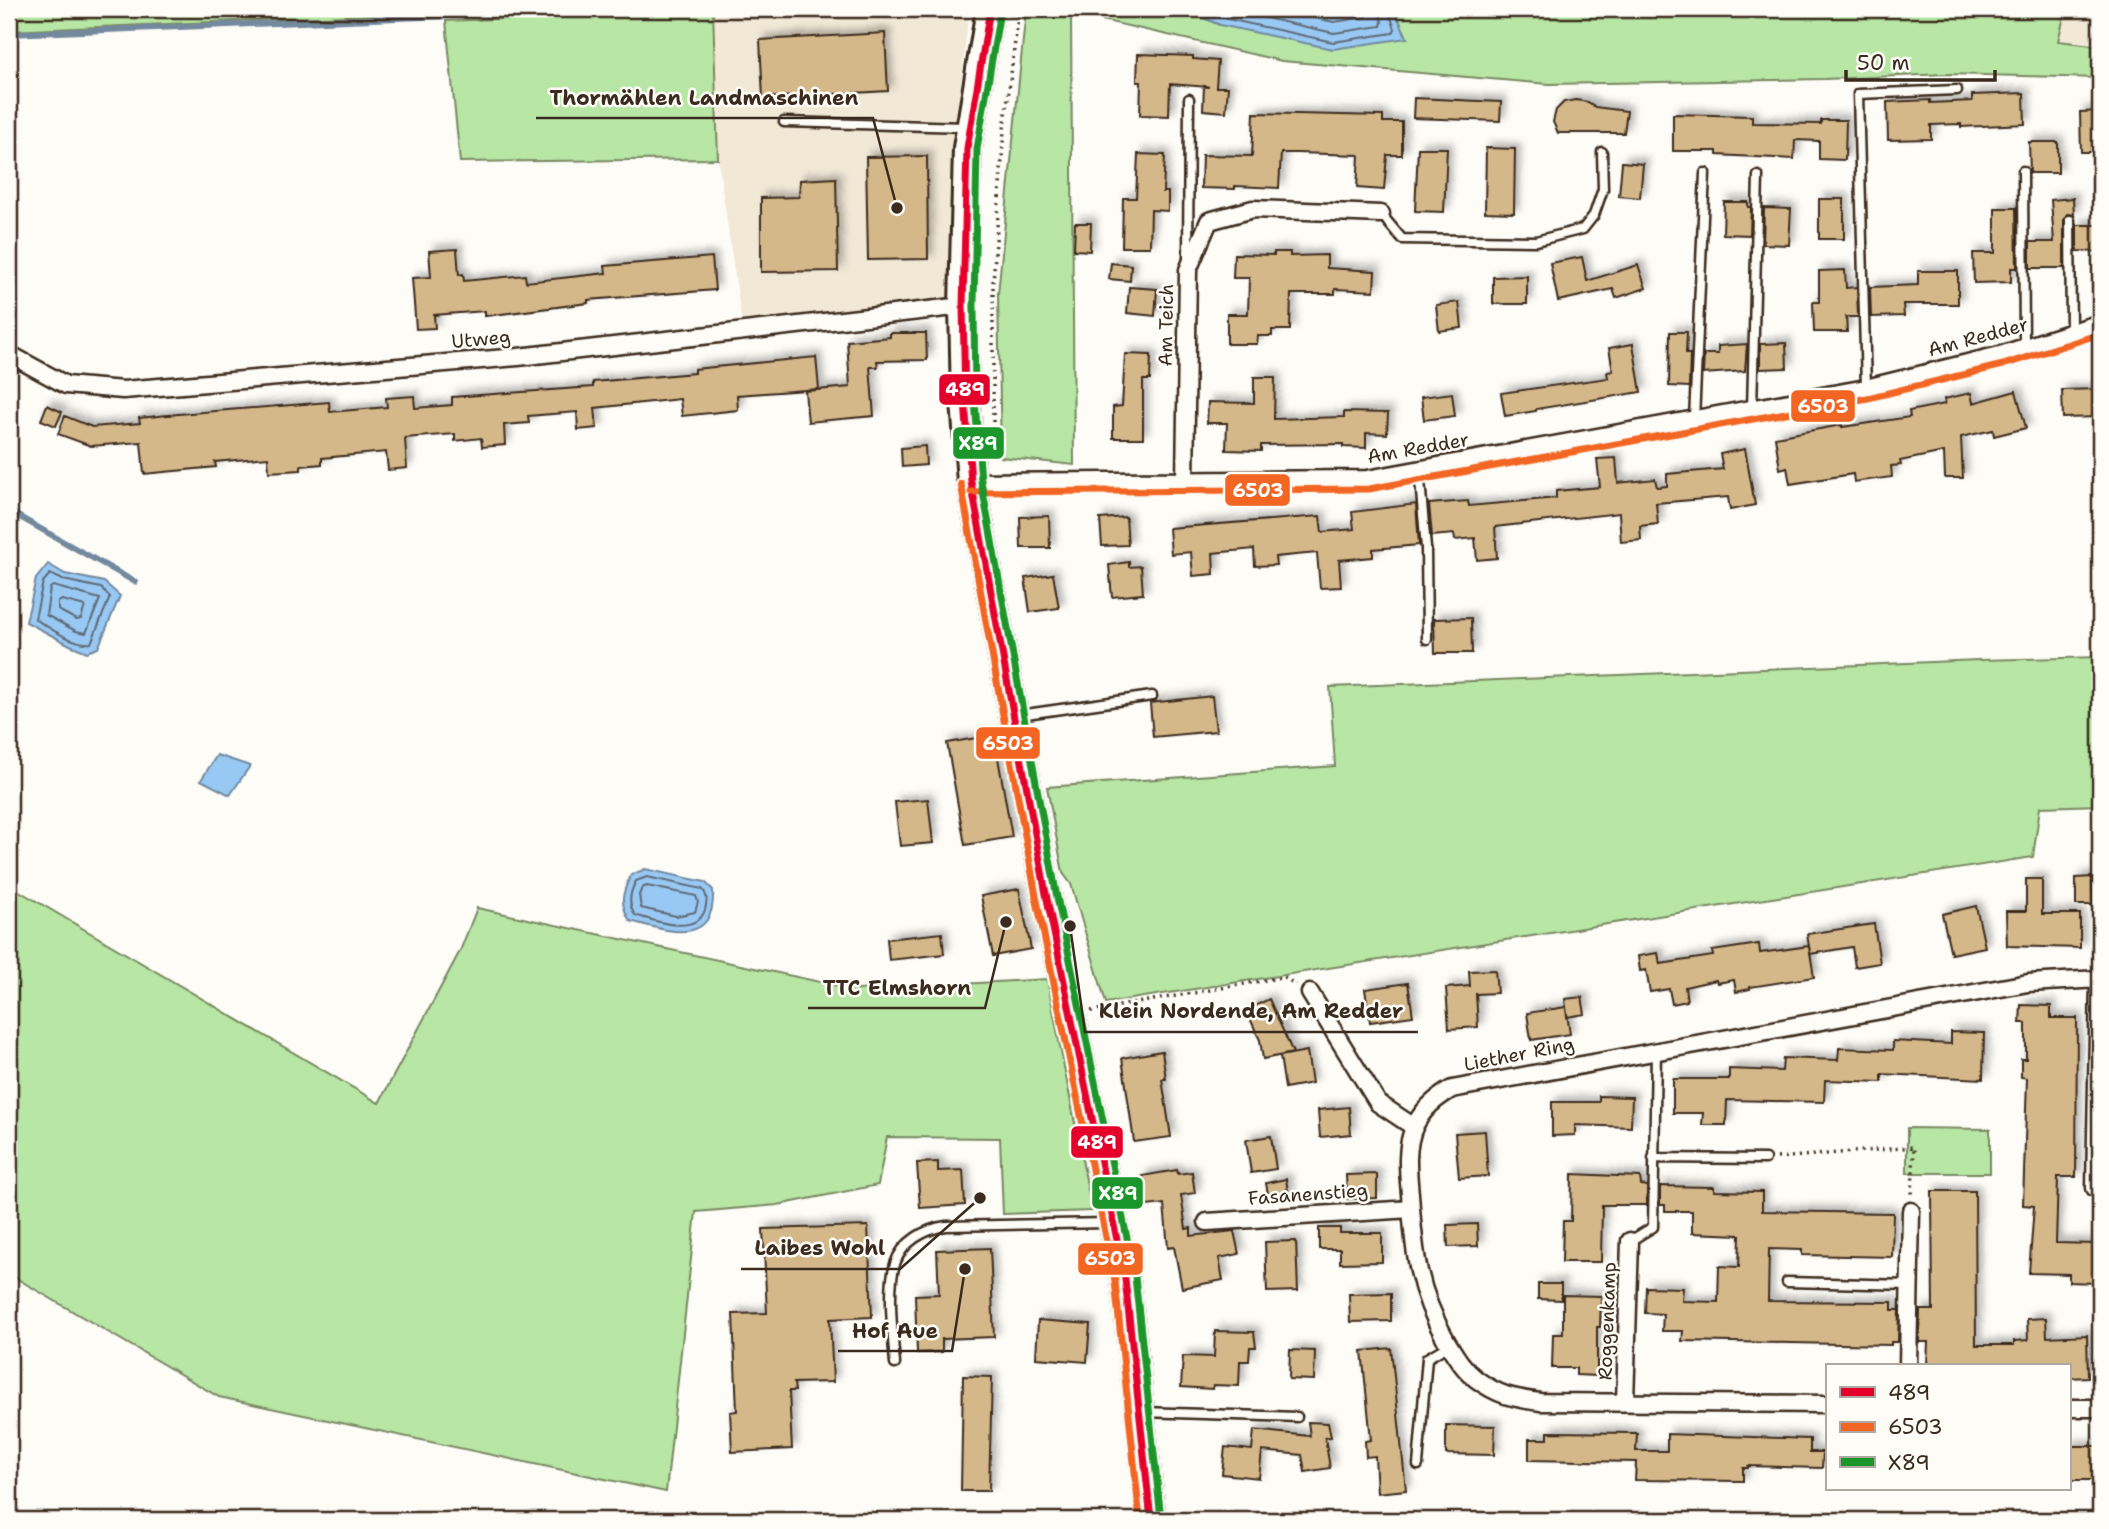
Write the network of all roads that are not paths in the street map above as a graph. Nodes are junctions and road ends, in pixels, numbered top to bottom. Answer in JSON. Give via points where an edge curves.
{"nodes":[{"id":1,"x":990,"y":9,"type":"edge"},
{"id":2,"x":1957,"y":90,"type":"dead end"},
{"id":3,"x":1189,"y":99,"type":"dead end"},
{"id":4,"x":783,"y":122,"type":"dead end"},
{"id":5,"x":970,"y":128,"type":"junction"},
{"id":6,"x":1602,"y":152,"type":"dead end"},
{"id":7,"x":2023,"y":171,"type":"dead end"},
{"id":8,"x":1704,"y":173,"type":"dead end"},
{"id":9,"x":1758,"y":176,"type":"dead end"},
{"id":10,"x":1381,"y":214,"type":"joint"},
{"id":11,"x":2070,"y":220,"type":"dead end"},
{"id":12,"x":1188,"y":270,"type":"junction"},
{"id":13,"x":963,"y":306,"type":"junction"},
{"id":14,"x":2100,"y":323,"type":"edge"},
{"id":15,"x":2071,"y":332,"type":"junction"},
{"id":16,"x":2024,"y":346,"type":"junction"},
{"id":17,"x":9,"y":354,"type":"edge"},
{"id":18,"x":1866,"y":388,"type":"junction"},
{"id":19,"x":1752,"y":409,"type":"junction"},
{"id":20,"x":1694,"y":420,"type":"junction"},
{"id":21,"x":1419,"y":469,"type":"junction"},
{"id":22,"x":983,"y":481,"type":"junction"},
{"id":23,"x":1185,"y":482,"type":"junction"},
{"id":24,"x":1427,"y":639,"type":"dead end"},
{"id":25,"x":1152,"y":696,"type":"dead end"},
{"id":26,"x":1013,"y":717,"type":"junction"},
{"id":27,"x":2100,"y":979,"type":"edge"},
{"id":28,"x":1310,"y":993,"type":"road end"},
{"id":29,"x":1656,"y":1050,"type":"junction"},
{"id":30,"x":1414,"y":1127,"type":"junction"},
{"id":31,"x":1653,"y":1158,"type":"junction"},
{"id":32,"x":1765,"y":1159,"type":"road end"},
{"id":33,"x":2095,"y":1188,"type":"dead end"},
{"id":34,"x":1411,"y":1209,"type":"junction"},
{"id":35,"x":1911,"y":1211,"type":"road end"},
{"id":36,"x":1208,"y":1222,"type":"dead end"},
{"id":37,"x":1112,"y":1223,"type":"junction"},
{"id":38,"x":1630,"y":1241,"type":"joint"},
{"id":39,"x":1787,"y":1282,"type":"dead end"},
{"id":40,"x":1910,"y":1285,"type":"junction"},
{"id":41,"x":1449,"y":1345,"type":"junction"},
{"id":42,"x":895,"y":1364,"type":"dead end"},
{"id":43,"x":1909,"y":1364,"type":"edge"},
{"id":44,"x":1625,"y":1402,"type":"junction"},
{"id":45,"x":1826,"y":1404,"type":"edge"},
{"id":46,"x":2070,"y":1408,"type":"edge"},
{"id":47,"x":2100,"y":1408,"type":"edge"},
{"id":48,"x":1140,"y":1412,"type":"junction"},
{"id":49,"x":1297,"y":1417,"type":"dead end"},
{"id":50,"x":1418,"y":1465,"type":"dead end"},
{"id":51,"x":1152,"y":1520,"type":"edge"}],
"edges":[{"from":1,"to":5,"type":"main road"},
{"from":2,"to":18,"type":"lane","via":[[1858,94]]},
{"from":3,"to":12,"type":"lane"},
{"from":4,"to":5,"type":"lane"},
{"from":5,"to":13,"type":"main road"},
{"from":6,"to":10,"type":"lane","via":[[1603,189],[1594,215],[1583,229],[1536,242],[1402,239]]},
{"from":7,"to":16,"type":"lane"},
{"from":8,"to":20,"type":"lane"},
{"from":9,"to":19,"type":"lane"},
{"from":10,"to":12,"type":"street","name":"Am Teich","via":[[1253,209],[1209,221]]},
{"from":11,"to":15,"type":"lane"},
{"from":12,"to":23,"type":"street","name":"Am Teich"},
{"from":13,"to":17,"type":"street","name":"Utweg","via":[[518,357],[123,390],[65,385]]},
{"from":13,"to":22,"type":"main road","via":[[965,401]]},
{"from":14,"to":15,"type":"street","name":"Am Redder"},
{"from":15,"to":16,"type":"street","name":"Am Redder"},
{"from":16,"to":18,"type":"street","name":"Am Redder"},
{"from":18,"to":19,"type":"street","name":"Am Redder"},
{"from":19,"to":20,"type":"street","name":"Am Redder"},
{"from":20,"to":21,"type":"street","name":"Am Redder"},
{"from":21,"to":23,"type":"street","name":"Am Redder","via":[[1367,479]]},
{"from":21,"to":24,"type":"lane"},
{"from":22,"to":23,"type":"street","name":"Am Redder"},
{"from":22,"to":26,"type":"main road"},
{"from":25,"to":26,"type":"lane"},
{"from":26,"to":37,"type":"main road"},
{"from":27,"to":29,"type":"street","name":"Liether Ring","via":[[2028,983]]},
{"from":27,"to":33,"type":"street"},
{"from":28,"to":30,"type":"street","via":[[1378,1103]]},
{"from":29,"to":30,"type":"street","name":"Liether Ring","via":[[1452,1089],[1432,1100]]},
{"from":29,"to":31,"type":"lane"},
{"from":30,"to":34,"type":"street","name":"Liether Ring","via":[[1408,1161]]},
{"from":31,"to":32,"type":"lane"},
{"from":31,"to":38,"type":"lane","via":[[1653,1227]]},
{"from":34,"to":36,"type":"street","name":"Fasanenstieg"},
{"from":34,"to":41,"type":"street","name":"Liether Ring","via":[[1422,1292]]},
{"from":35,"to":40,"type":"street"},
{"from":37,"to":42,"type":"lane","via":[[946,1226],[920,1234],[895,1264]]},
{"from":37,"to":48,"type":"main road","via":[[1125,1279]]},
{"from":38,"to":44,"type":"street","name":"Roggenkamp"},
{"from":39,"to":40,"type":"lane"},
{"from":40,"to":43,"type":"street"},
{"from":41,"to":44,"type":"street","name":"Liether Ring","via":[[1475,1378],[1503,1396],[1540,1402]]},
{"from":41,"to":50,"type":"lane","via":[[1427,1358]]},
{"from":44,"to":45,"type":"street","name":"Liether Ring"},
{"from":46,"to":47,"type":"street"},
{"from":48,"to":49,"type":"lane"},
{"from":48,"to":51,"type":"main road"}]}
